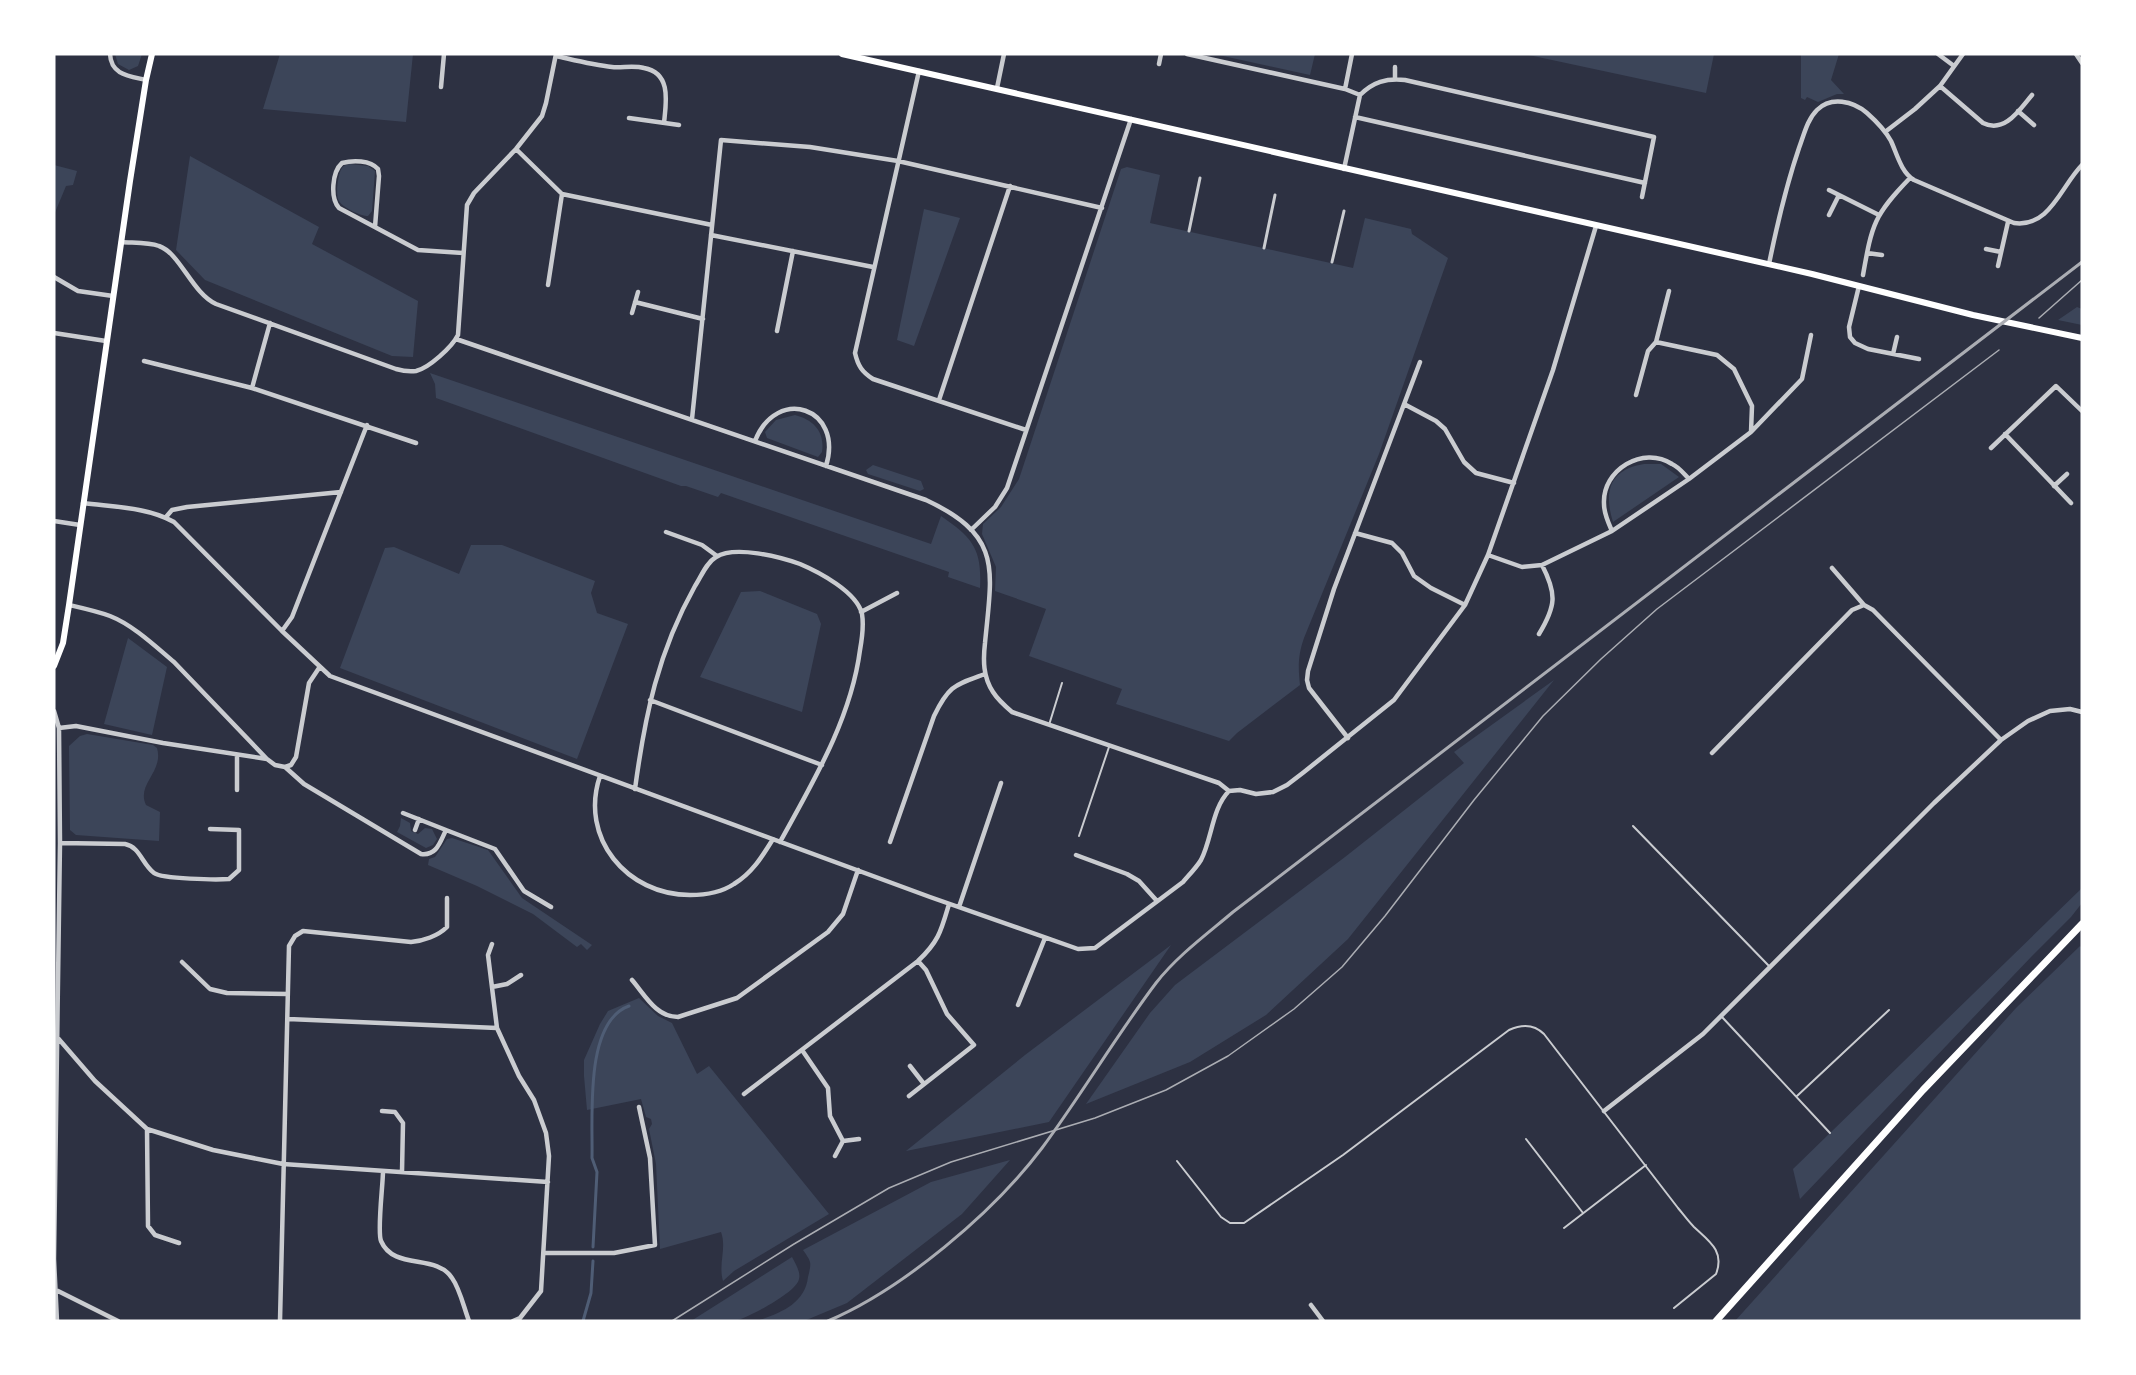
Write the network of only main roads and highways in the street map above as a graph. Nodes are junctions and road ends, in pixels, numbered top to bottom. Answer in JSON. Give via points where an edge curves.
{"nodes":[{"id":1,"x":152,"y":54,"type":"edge"},
{"id":2,"x":842,"y":54,"type":"edge"},
{"id":3,"x":2082,"y":338,"type":"edge"},
{"id":4,"x":54,"y":666,"type":"edge"},
{"id":5,"x":2082,"y":924,"type":"edge"},
{"id":6,"x":1716,"y":1321,"type":"edge"}],
"edges":[{"from":1,"to":4,"type":"main road","via":[[120,242],[63,643]]},
{"from":2,"to":3,"type":"main road"},
{"from":5,"to":6,"type":"main road","via":[[1923,1090]]}]}
